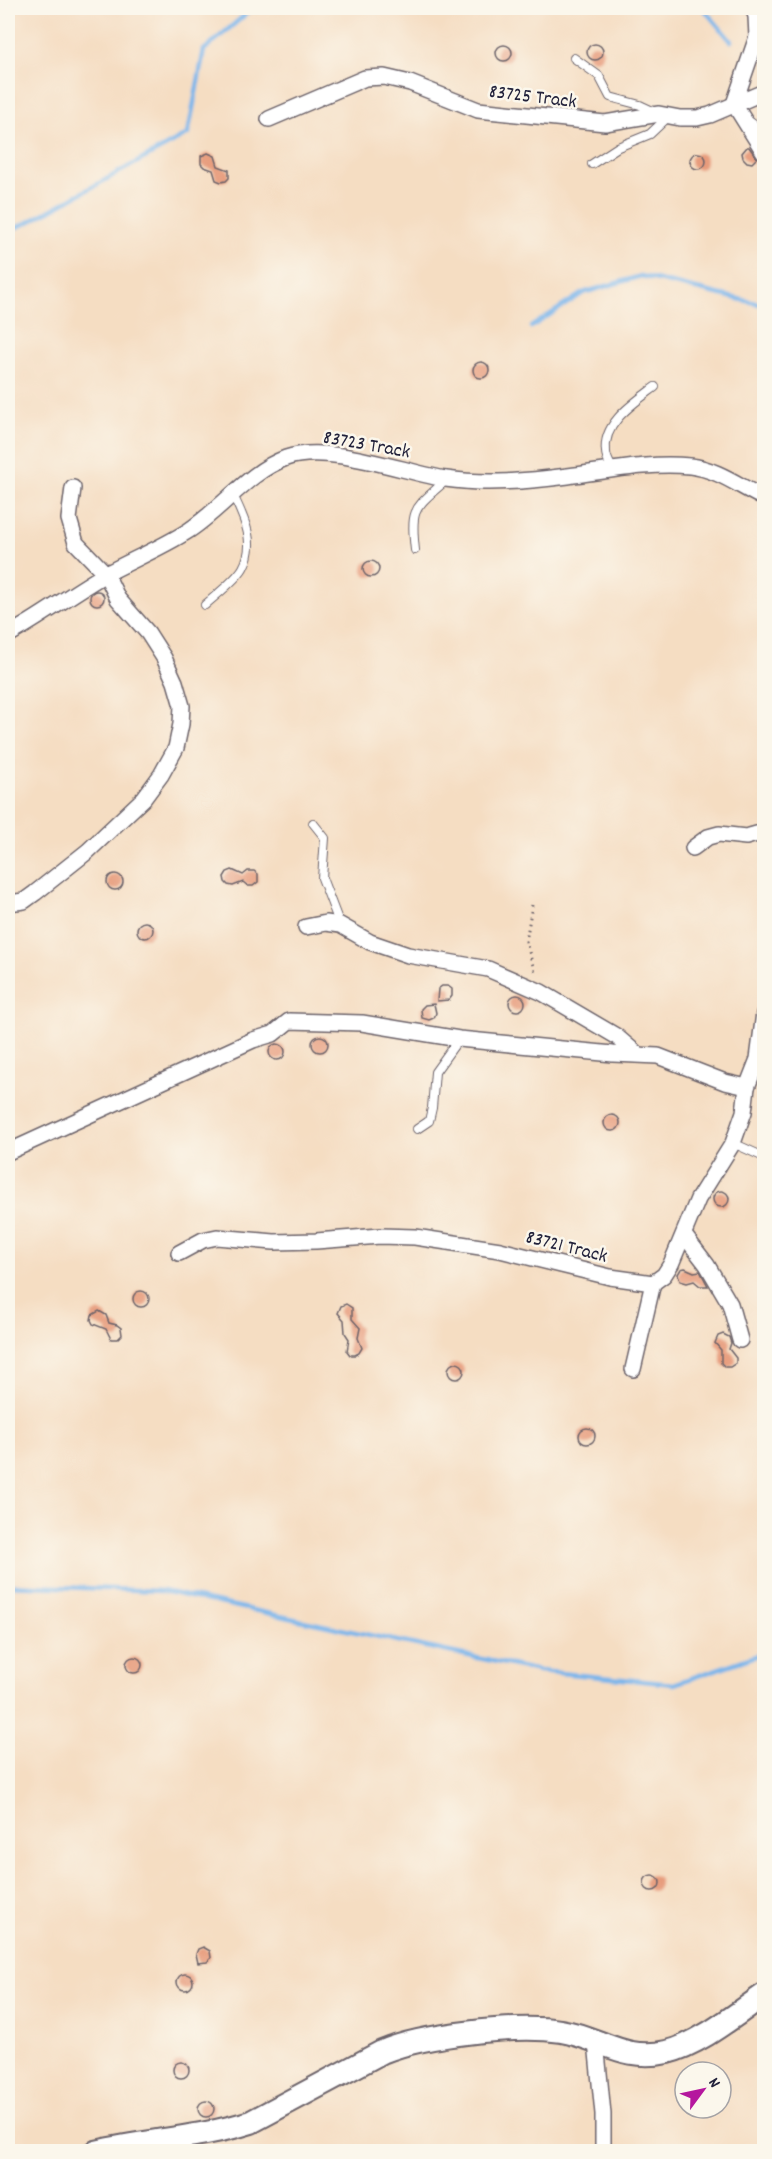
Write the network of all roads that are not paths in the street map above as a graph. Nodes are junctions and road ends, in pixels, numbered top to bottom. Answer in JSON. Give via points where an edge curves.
{"nodes":[{"id":1,"x":753,"y":8,"type":"edge"},
{"id":2,"x":574,"y":58,"type":"dead end"},
{"id":3,"x":765,"y":92,"type":"edge"},
{"id":4,"x":738,"y":109,"type":"junction"},
{"id":5,"x":664,"y":115,"type":"junction"},
{"id":6,"x":269,"y":119,"type":"dead end"},
{"id":7,"x":765,"y":132,"type":"edge"},
{"id":8,"x":765,"y":152,"type":"edge"},
{"id":9,"x":592,"y":165,"type":"dead end"},
{"id":10,"x":655,"y":387,"type":"dead end"},
{"id":11,"x":613,"y":470,"type":"junction"},
{"id":12,"x":447,"y":479,"type":"junction"},
{"id":13,"x":73,"y":488,"type":"dead end"},
{"id":14,"x":233,"y":495,"type":"junction"},
{"id":15,"x":765,"y":498,"type":"edge"},
{"id":16,"x":415,"y":550,"type":"dead end"},
{"id":17,"x":106,"y":574,"type":"junction"},
{"id":18,"x":205,"y":605,"type":"dead end"},
{"id":19,"x":8,"y":635,"type":"edge"},
{"id":20,"x":313,"y":823,"type":"dead end"},
{"id":21,"x":765,"y":832,"type":"edge"},
{"id":22,"x":693,"y":848,"type":"dead end"},
{"id":23,"x":8,"y":903,"type":"edge"},
{"id":24,"x":340,"y":925,"type":"junction"},
{"id":25,"x":306,"y":927,"type":"dead end"},
{"id":26,"x":765,"y":1013,"type":"edge"},
{"id":27,"x":459,"y":1039,"type":"junction"},
{"id":28,"x":637,"y":1054,"type":"junction"},
{"id":29,"x":761,"y":1059,"type":"edge"},
{"id":30,"x":747,"y":1087,"type":"junction"},
{"id":31,"x":417,"y":1129,"type":"dead end"},
{"id":32,"x":733,"y":1143,"type":"junction"},
{"id":33,"x":8,"y":1152,"type":"edge"},
{"id":34,"x":765,"y":1157,"type":"edge"},
{"id":35,"x":684,"y":1235,"type":"junction"},
{"id":36,"x":179,"y":1253,"type":"dead end"},
{"id":37,"x":653,"y":1283,"type":"junction"},
{"id":38,"x":740,"y":1340,"type":"dead end"},
{"id":39,"x":633,"y":1369,"type":"dead end"},
{"id":40,"x":765,"y":1995,"type":"edge"},
{"id":41,"x":596,"y":2042,"type":"junction"},
{"id":42,"x":96,"y":2151,"type":"edge"},
{"id":43,"x":603,"y":2151,"type":"edge"}],
"edges":[{"from":1,"to":4,"type":"street","via":[[757,37]]},
{"from":2,"to":5,"type":"lane","via":[[599,76],[610,97]]},
{"from":3,"to":4,"type":"street","name":"83725 Track"},
{"from":4,"to":5,"type":"street","name":"83725 Track","via":[[697,118]]},
{"from":4,"to":7,"type":"lane"},
{"from":4,"to":8,"type":"street"},
{"from":5,"to":6,"type":"street","name":"83725 Track","via":[[598,123],[478,110],[384,77],[365,78]]},
{"from":5,"to":9,"type":"lane","via":[[650,134],[618,147]]},
{"from":10,"to":11,"type":"lane","via":[[628,408],[610,430],[605,454]]},
{"from":11,"to":12,"type":"street","name":"83723 Track","via":[[500,482]]},
{"from":11,"to":15,"type":"street","name":"83723 Track","via":[[691,466],[726,477]]},
{"from":12,"to":14,"type":"street","name":"83723 Track","via":[[375,461],[308,454],[266,468]]},
{"from":12,"to":16,"type":"lane","via":[[414,514]]},
{"from":13,"to":17,"type":"street","via":[[69,519],[76,543]]},
{"from":14,"to":17,"type":"street","name":"83723 Track","via":[[187,532]]},
{"from":14,"to":18,"type":"lane","via":[[245,520],[249,549],[242,570]]},
{"from":17,"to":19,"type":"street","name":"83723 Track"},
{"from":17,"to":23,"type":"street","via":[[118,599],[164,658],[175,682],[182,706],[176,748],[144,798],[117,825],[35,893]]},
{"from":20,"to":24,"type":"lane","via":[[325,838],[322,878]]},
{"from":21,"to":22,"type":"street","via":[[746,837],[719,834]]},
{"from":24,"to":25,"type":"street"},
{"from":24,"to":28,"type":"street","via":[[370,942],[408,955],[488,969],[552,999],[616,1036]]},
{"from":26,"to":29,"type":"street"},
{"from":27,"to":28,"type":"street"},
{"from":27,"to":31,"type":"lane","via":[[435,1072],[429,1121]]},
{"from":27,"to":33,"type":"street","via":[[362,1023],[290,1021],[273,1034]]},
{"from":28,"to":30,"type":"street","via":[[658,1056]]},
{"from":29,"to":30,"type":"street"},
{"from":30,"to":32,"type":"street","via":[[744,1112]]},
{"from":32,"to":34,"type":"lane"},
{"from":32,"to":35,"type":"street","via":[[698,1199]]},
{"from":35,"to":37,"type":"street","via":[[664,1275]]},
{"from":35,"to":38,"type":"street","via":[[730,1304]]},
{"from":36,"to":37,"type":"street","name":"83721 Track","via":[[217,1237],[274,1242],[416,1237],[500,1250],[610,1277]]},
{"from":37,"to":39,"type":"street"},
{"from":40,"to":41,"type":"street","via":[[684,2046],[665,2052],[619,2051]]},
{"from":41,"to":42,"type":"street","via":[[563,2031],[540,2029],[484,2032],[401,2044],[251,2122],[193,2136]]},
{"from":41,"to":43,"type":"street"}]}
